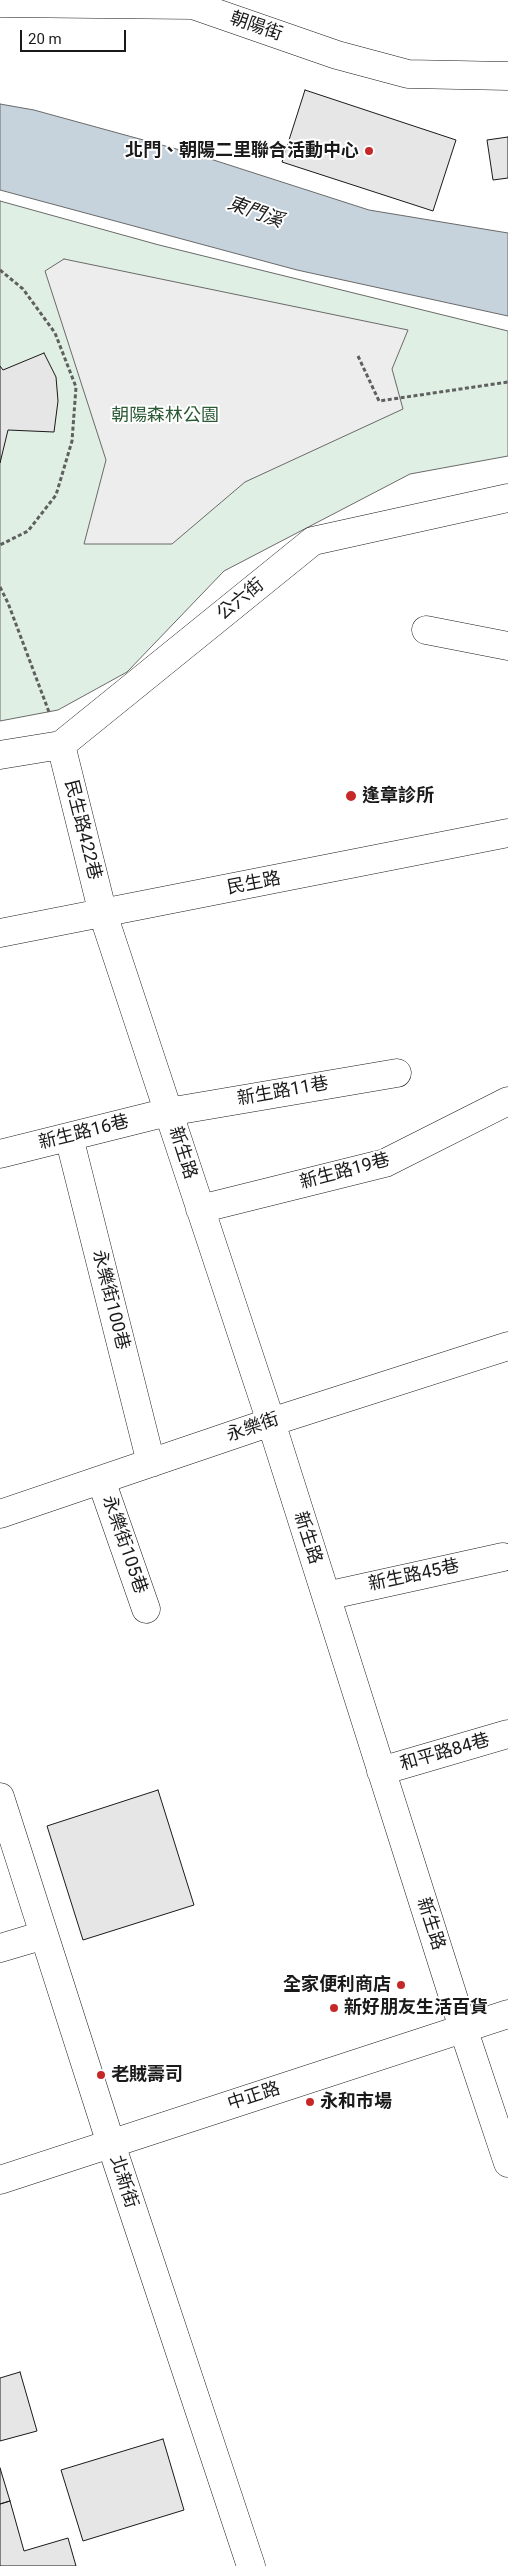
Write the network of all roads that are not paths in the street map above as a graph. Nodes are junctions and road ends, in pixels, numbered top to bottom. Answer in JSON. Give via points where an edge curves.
{"nodes":[{"id":1,"x":0,"y":3,"type":"edge"},
{"id":2,"x":192,"y":3,"type":"edge"},
{"id":3,"x":508,"y":76,"type":"edge"},
{"id":4,"x":508,"y":498,"type":"edge"},
{"id":5,"x":426,"y":630,"type":"dead end"},
{"id":6,"x":508,"y":646,"type":"edge"},
{"id":7,"x":61,"y":745,"type":"junction"},
{"id":8,"x":0,"y":755,"type":"edge"},
{"id":9,"x":508,"y":833,"type":"edge"},
{"id":10,"x":103,"y":914,"type":"junction"},
{"id":11,"x":0,"y":933,"type":"edge"},
{"id":12,"x":397,"y":1073,"type":"dead end"},
{"id":13,"x":508,"y":1100,"type":"edge"},
{"id":14,"x":168,"y":1112,"type":"junction"},
{"id":15,"x":69,"y":1137,"type":"junction"},
{"id":16,"x":0,"y":1154,"type":"edge"},
{"id":17,"x":200,"y":1209,"type":"junction"},
{"id":18,"x":508,"y":1346,"type":"edge"},
{"id":19,"x":270,"y":1422,"type":"junction"},
{"id":20,"x":151,"y":1463,"type":"junction"},
{"id":21,"x":101,"y":1480,"type":"junction"},
{"id":22,"x":0,"y":1514,"type":"edge"},
{"id":23,"x":503,"y":1557,"type":"dead end"},
{"id":24,"x":326,"y":1596,"type":"junction"},
{"id":25,"x":146,"y":1609,"type":"dead end"},
{"id":26,"x":508,"y":1734,"type":"edge"},
{"id":27,"x":381,"y":1771,"type":"junction"},
{"id":28,"x":0,"y":1797,"type":"edge"},
{"id":29,"x":44,"y":1935,"type":"junction"},
{"id":30,"x":0,"y":1948,"type":"edge"},
{"id":31,"x":508,"y":2014,"type":"edge"},
{"id":32,"x":463,"y":2028,"type":"junction"},
{"id":33,"x":111,"y":2144,"type":"junction"},
{"id":34,"x":508,"y":2163,"type":"edge"},
{"id":35,"x":0,"y":2180,"type":"edge"},
{"id":36,"x":251,"y":2566,"type":"edge"}],
"edges":[{"from":1,"to":2,"type":"street","name":"朝陽街"},
{"from":2,"to":3,"type":"street","name":"朝陽街","via":[[337,55],[408,74]]},
{"from":4,"to":7,"type":"street","name":"公六街","via":[[313,541]]},
{"from":5,"to":6,"type":"street"},
{"from":7,"to":8,"type":"street","name":"公六街"},
{"from":7,"to":10,"type":"street","name":"民生路422巷"},
{"from":9,"to":10,"type":"street","name":"民生路"},
{"from":10,"to":11,"type":"street","name":"民生路"},
{"from":10,"to":14,"type":"street","name":"新生路"},
{"from":12,"to":14,"type":"street","name":"新生路11巷"},
{"from":13,"to":17,"type":"street","name":"新生路19巷","via":[[385,1163]]},
{"from":14,"to":15,"type":"street","name":"新生路16巷"},
{"from":14,"to":17,"type":"street","name":"新生路"},
{"from":15,"to":16,"type":"street","name":"新生路16巷"},
{"from":15,"to":20,"type":"street","name":"永樂街100巷"},
{"from":17,"to":19,"type":"street","name":"新生路"},
{"from":18,"to":19,"type":"street","name":"永樂街"},
{"from":19,"to":20,"type":"street","name":"永樂街"},
{"from":19,"to":24,"type":"street","name":"新生路"},
{"from":20,"to":21,"type":"street","name":"永樂街"},
{"from":21,"to":22,"type":"street","name":"永樂街"},
{"from":21,"to":25,"type":"street","name":"永樂街105巷"},
{"from":23,"to":24,"type":"street","name":"新生路45巷"},
{"from":24,"to":27,"type":"street","name":"新生路"},
{"from":26,"to":27,"type":"street","name":"和平路84巷"},
{"from":27,"to":32,"type":"street","name":"新生路"},
{"from":28,"to":29,"type":"street","name":"北新街"},
{"from":29,"to":30,"type":"street"},
{"from":29,"to":33,"type":"street","name":"北新街"},
{"from":31,"to":32,"type":"street","name":"中正路"},
{"from":32,"to":33,"type":"street","name":"中正路"},
{"from":32,"to":34,"type":"street","name":"新生路"},
{"from":33,"to":35,"type":"street","name":"中正路"},
{"from":33,"to":36,"type":"street","name":"北新街"}]}
